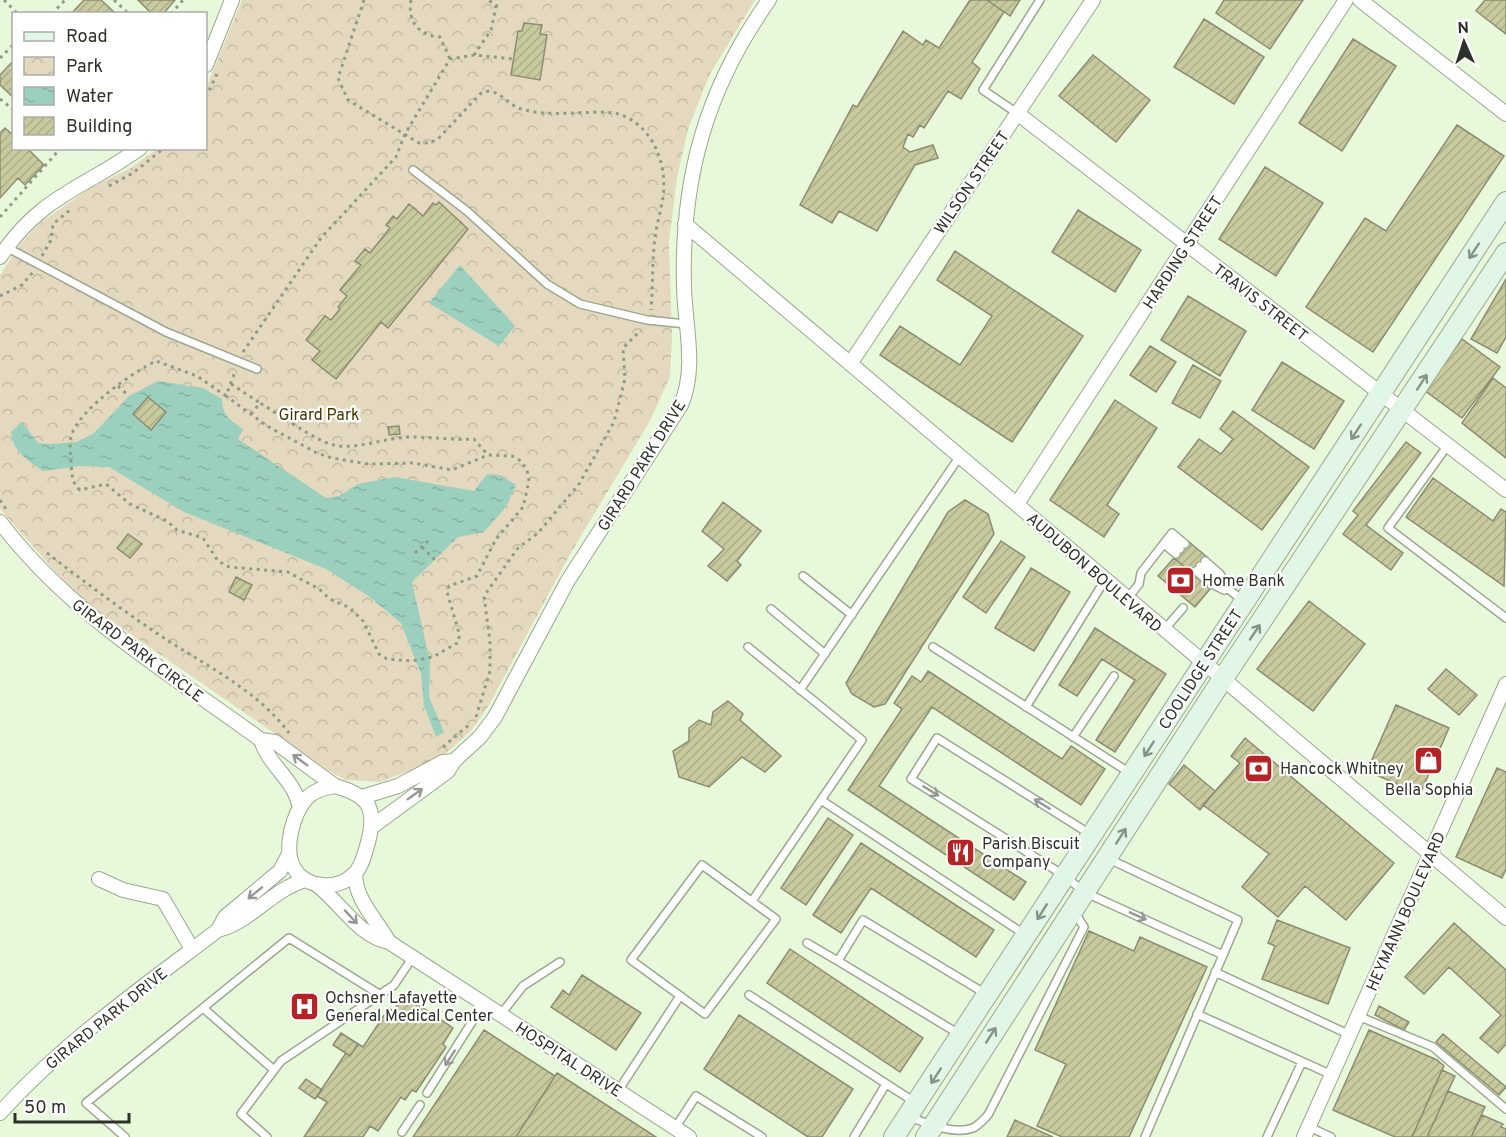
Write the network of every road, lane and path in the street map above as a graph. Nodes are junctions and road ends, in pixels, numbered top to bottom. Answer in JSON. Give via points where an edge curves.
{"nodes":[{"id":1,"x":4,"y":0,"type":"edge"},
{"id":2,"x":65,"y":0,"type":"edge"},
{"id":3,"x":114,"y":0,"type":"edge"},
{"id":4,"x":183,"y":0,"type":"edge"},
{"id":5,"x":232,"y":0,"type":"edge"},
{"id":6,"x":364,"y":0,"type":"edge"},
{"id":7,"x":411,"y":0,"type":"edge"},
{"id":8,"x":489,"y":0,"type":"edge"},
{"id":9,"x":499,"y":0,"type":"edge"},
{"id":10,"x":769,"y":0,"type":"edge"},
{"id":11,"x":1040,"y":0,"type":"edge"},
{"id":12,"x":1093,"y":0,"type":"edge"},
{"id":13,"x":1346,"y":0,"type":"edge"},
{"id":14,"x":1360,"y":0,"type":"edge"},
{"id":15,"x":496,"y":7,"type":"junction"},
{"id":16,"x":16,"y":12,"type":"edge"},
{"id":17,"x":54,"y":12,"type":"edge"},
{"id":18,"x":127,"y":12,"type":"edge"},
{"id":19,"x":173,"y":12,"type":"edge"},
{"id":20,"x":12,"y":46,"type":"edge"},
{"id":21,"x":474,"y":55,"type":"junction"},
{"id":22,"x":0,"y":58,"type":"edge"},
{"id":23,"x":450,"y":59,"type":"junction"},
{"id":24,"x":513,"y":60,"type":"dead end"},
{"id":25,"x":207,"y":62,"type":"edge"},
{"id":26,"x":0,"y":99,"type":"edge"},
{"id":27,"x":12,"y":108,"type":"edge"},
{"id":28,"x":1017,"y":113,"type":"junction"},
{"id":29,"x":1506,"y":114,"type":"edge"},
{"id":30,"x":405,"y":134,"type":"junction"},
{"id":31,"x":59,"y":150,"type":"edge"},
{"id":32,"x":137,"y":150,"type":"edge"},
{"id":33,"x":162,"y":150,"type":"edge"},
{"id":34,"x":413,"y":170,"type":"dead end"},
{"id":35,"x":102,"y":190,"type":"dead end"},
{"id":36,"x":1506,"y":202,"type":"edge"},
{"id":37,"x":78,"y":204,"type":"dead end"},
{"id":38,"x":0,"y":217,"type":"edge"},
{"id":39,"x":685,"y":224,"type":"junction"},
{"id":40,"x":1188,"y":244,"type":"junction"},
{"id":41,"x":3,"y":252,"type":"edge"},
{"id":42,"x":1506,"y":253,"type":"edge"},
{"id":43,"x":38,"y":264,"type":"junction"},
{"id":44,"x":0,"y":296,"type":"edge"},
{"id":45,"x":647,"y":320,"type":"junction"},
{"id":46,"x":687,"y":324,"type":"junction"},
{"id":47,"x":238,"y":363,"type":"junction"},
{"id":48,"x":850,"y":364,"type":"junction"},
{"id":49,"x":257,"y":369,"type":"dead end"},
{"id":50,"x":231,"y":384,"type":"junction"},
{"id":51,"x":118,"y":386,"type":"junction"},
{"id":52,"x":1381,"y":394,"type":"junction"},
{"id":53,"x":129,"y":396,"type":"dead end"},
{"id":54,"x":226,"y":396,"type":"junction"},
{"id":55,"x":260,"y":403,"type":"junction"},
{"id":56,"x":1403,"y":411,"type":"junction"},
{"id":57,"x":251,"y":414,"type":"junction"},
{"id":58,"x":1448,"y":445,"type":"junction"},
{"id":59,"x":488,"y":455,"type":"junction"},
{"id":60,"x":960,"y":456,"type":"junction"},
{"id":61,"x":1506,"y":490,"type":"edge"},
{"id":62,"x":0,"y":500,"type":"edge"},
{"id":63,"x":1017,"y":504,"type":"junction"},
{"id":64,"x":7,"y":519,"type":"edge"},
{"id":65,"x":428,"y":541,"type":"dead end"},
{"id":66,"x":1166,"y":542,"type":"junction"},
{"id":67,"x":422,"y":547,"type":"junction"},
{"id":68,"x":43,"y":549,"type":"dead end"},
{"id":69,"x":416,"y":554,"type":"dead end"},
{"id":70,"x":436,"y":561,"type":"dead end"},
{"id":71,"x":803,"y":576,"type":"dead end"},
{"id":72,"x":1105,"y":580,"type":"junction"},
{"id":73,"x":1238,"y":597,"type":"junction"},
{"id":74,"x":1127,"y":599,"type":"junction"},
{"id":75,"x":1183,"y":608,"type":"dead end"},
{"id":76,"x":771,"y":609,"type":"dead end"},
{"id":77,"x":852,"y":615,"type":"junction"},
{"id":78,"x":1506,"y":618,"type":"edge"},
{"id":79,"x":1164,"y":630,"type":"junction"},
{"id":80,"x":748,"y":647,"type":"dead end"},
{"id":81,"x":933,"y":647,"type":"dead end"},
{"id":82,"x":825,"y":654,"type":"junction"},
{"id":83,"x":1203,"y":664,"type":"junction"},
{"id":84,"x":1114,"y":676,"type":"dead end"},
{"id":85,"x":1222,"y":680,"type":"junction"},
{"id":86,"x":1506,"y":684,"type":"edge"},
{"id":87,"x":800,"y":690,"type":"junction"},
{"id":88,"x":1026,"y":707,"type":"junction"},
{"id":89,"x":291,"y":736,"type":"dead end"},
{"id":90,"x":1073,"y":737,"type":"junction"},
{"id":91,"x":261,"y":740,"type":"junction"},
{"id":92,"x":442,"y":748,"type":"dead end"},
{"id":93,"x":454,"y":761,"type":"junction"},
{"id":94,"x":1132,"y":775,"type":"junction"},
{"id":95,"x":335,"y":786,"type":"junction"},
{"id":96,"x":362,"y":797,"type":"junction"},
{"id":97,"x":821,"y":800,"type":"junction"},
{"id":98,"x":300,"y":808,"type":"junction"},
{"id":99,"x":373,"y":825,"type":"junction"},
{"id":100,"x":1092,"y":835,"type":"junction"},
{"id":101,"x":289,"y":854,"type":"junction"},
{"id":102,"x":1430,"y":854,"type":"junction"},
{"id":103,"x":1107,"y":858,"type":"junction"},
{"id":104,"x":355,"y":874,"type":"junction"},
{"id":105,"x":1065,"y":876,"type":"junction"},
{"id":106,"x":99,"y":879,"type":"dead end"},
{"id":107,"x":311,"y":883,"type":"junction"},
{"id":108,"x":1084,"y":892,"type":"junction"},
{"id":109,"x":752,"y":901,"type":"junction"},
{"id":110,"x":1072,"y":910,"type":"junction"},
{"id":111,"x":1506,"y":918,"type":"edge"},
{"id":112,"x":218,"y":930,"type":"junction"},
{"id":113,"x":1027,"y":936,"type":"junction"},
{"id":114,"x":389,"y":942,"type":"junction"},
{"id":115,"x":807,"y":943,"type":"dead end"},
{"id":116,"x":192,"y":949,"type":"junction"},
{"id":117,"x":1223,"y":955,"type":"junction"},
{"id":118,"x":413,"y":957,"type":"junction"},
{"id":119,"x":838,"y":961,"type":"junction"},
{"id":120,"x":560,"y":962,"type":"dead end"},
{"id":121,"x":1215,"y":972,"type":"junction"},
{"id":122,"x":379,"y":994,"type":"junction"},
{"id":123,"x":749,"y":995,"type":"dead end"},
{"id":124,"x":988,"y":995,"type":"junction"},
{"id":125,"x":680,"y":996,"type":"junction"},
{"id":126,"x":484,"y":1003,"type":"junction"},
{"id":127,"x":203,"y":1008,"type":"junction"},
{"id":128,"x":501,"y":1014,"type":"junction"},
{"id":129,"x":1197,"y":1014,"type":"junction"},
{"id":130,"x":1358,"y":1016,"type":"junction"},
{"id":131,"x":1350,"y":1035,"type":"junction"},
{"id":132,"x":962,"y":1036,"type":"junction"},
{"id":133,"x":1302,"y":1062,"type":"junction"},
{"id":134,"x":274,"y":1070,"type":"junction"},
{"id":135,"x":1332,"y":1075,"type":"junction"},
{"id":136,"x":886,"y":1084,"type":"junction"},
{"id":137,"x":618,"y":1091,"type":"junction"},
{"id":138,"x":427,"y":1093,"type":"dead end"},
{"id":139,"x":420,"y":1105,"type":"dead end"},
{"id":140,"x":1506,"y":1109,"type":"edge"},
{"id":141,"x":913,"y":1110,"type":"junction"},
{"id":142,"x":0,"y":1113,"type":"edge"},
{"id":143,"x":675,"y":1128,"type":"junction"},
{"id":144,"x":929,"y":1131,"type":"edge"},
{"id":145,"x":402,"y":1132,"type":"dead end"},
{"id":146,"x":1306,"y":1132,"type":"edge"},
{"id":147,"x":125,"y":1137,"type":"edge"},
{"id":148,"x":267,"y":1137,"type":"edge"},
{"id":149,"x":689,"y":1137,"type":"edge"},
{"id":150,"x":762,"y":1137,"type":"edge"},
{"id":151,"x":854,"y":1137,"type":"edge"},
{"id":152,"x":894,"y":1137,"type":"edge"},
{"id":153,"x":1144,"y":1137,"type":"edge"},
{"id":154,"x":1267,"y":1137,"type":"edge"},
{"id":155,"x":1331,"y":1137,"type":"edge"}],
"edges":[{"from":1,"to":16,"type":"path"},
{"from":2,"to":17,"type":"path"},
{"from":3,"to":18,"type":"path"},
{"from":4,"to":19,"type":"path"},
{"from":5,"to":25,"type":"street"},
{"from":6,"to":30,"type":"path","via":[[338,78],[348,100]]},
{"from":7,"to":23,"type":"path","via":[[414,24],[425,34],[440,37]]},
{"from":8,"to":15,"type":"path"},
{"from":9,"to":15,"type":"path"},
{"from":10,"to":39,"type":"street","name":"GIRARD PARK DRIVE","via":[[739,45],[705,121],[693,165]]},
{"from":11,"to":28,"type":"lane","via":[[983,90]]},
{"from":12,"to":28,"type":"street","name":"WILSON STREET"},
{"from":13,"to":40,"type":"street","name":"HARDING STREET"},
{"from":14,"to":29,"type":"street"},
{"from":15,"to":21,"type":"path","via":[[491,30]]},
{"from":20,"to":22,"type":"path"},
{"from":21,"to":23,"type":"path"},
{"from":21,"to":24,"type":"path"},
{"from":23,"to":30,"type":"path"},
{"from":26,"to":27,"type":"path"},
{"from":28,"to":40,"type":"street","name":"TRAVIS STREET"},
{"from":28,"to":48,"type":"street","name":"WILSON STREET"},
{"from":30,"to":45,"type":"path","via":[[419,143],[438,139],[480,94],[488,91],[519,109],[543,113],[604,112],[635,121],[652,141],[662,162],[664,195],[655,238],[651,311]]},
{"from":30,"to":47,"type":"path","via":[[390,164],[321,238]]},
{"from":31,"to":38,"type":"path"},
{"from":32,"to":41,"type":"street","via":[[52,200]]},
{"from":33,"to":35,"type":"path","via":[[133,173]]},
{"from":34,"to":45,"type":"lane","via":[[467,211],[547,284],[580,304]]},
{"from":36,"to":52,"type":"street","name":"COOLIDGE STREET","one_way":true},
{"from":37,"to":43,"type":"path","via":[[54,224],[51,240]]},
{"from":39,"to":46,"type":"street","name":"GIRARD PARK DRIVE"},
{"from":39,"to":48,"type":"street","name":"AUDUBON BOULEVARD"},
{"from":40,"to":52,"type":"street","name":"TRAVIS STREET"},
{"from":40,"to":63,"type":"street","name":"HARDING STREET"},
{"from":41,"to":43,"type":"lane"},
{"from":56,"to":42,"type":"street","name":"COOLIDGE STREET","one_way":true},
{"from":43,"to":44,"type":"path","via":[[22,285]]},
{"from":43,"to":47,"type":"lane","via":[[166,332]]},
{"from":45,"to":46,"type":"lane"},
{"from":45,"to":92,"type":"path","via":[[623,348],[625,379],[614,422],[579,484],[538,532],[518,548],[484,596],[490,642],[488,684],[475,719]]},
{"from":46,"to":93,"type":"street","name":"GIRARD PARK DRIVE","via":[[689,379],[681,405],[567,582],[495,717]]},
{"from":47,"to":49,"type":"lane"},
{"from":47,"to":50,"type":"path"},
{"from":48,"to":60,"type":"street","name":"AUDUBON BOULEVARD"},
{"from":50,"to":54,"type":"path"},
{"from":50,"to":55,"type":"path"},
{"from":51,"to":53,"type":"path"},
{"from":51,"to":54,"type":"path","via":[[135,371],[156,361],[197,376]]},
{"from":51,"to":59,"type":"path","via":[[85,416],[71,435],[71,469],[80,490],[106,484],[130,504],[167,521],[177,530],[203,538],[218,561],[229,567],[288,572],[319,589],[359,616],[379,654],[387,659],[411,661],[433,657],[459,642],[447,592],[449,586],[477,576],[496,539],[517,517],[528,494],[527,470],[521,461],[512,456]]},
{"from":52,"to":56,"type":"street","name":"TRAVIS STREET"},
{"from":52,"to":73,"type":"street","name":"COOLIDGE STREET","one_way":true},
{"from":54,"to":57,"type":"path"},
{"from":55,"to":57,"type":"path"},
{"from":55,"to":59,"type":"path","via":[[329,444],[356,445],[410,437],[474,439]]},
{"from":56,"to":58,"type":"street","name":"TRAVIS STREET"},
{"from":85,"to":56,"type":"street","name":"COOLIDGE STREET","one_way":true},
{"from":57,"to":59,"type":"path","via":[[317,453],[368,464],[413,463],[452,470]]},
{"from":58,"to":61,"type":"street","name":"TRAVIS STREET"},
{"from":58,"to":78,"type":"lane","via":[[1388,528]]},
{"from":60,"to":63,"type":"street","name":"AUDUBON BOULEVARD"},
{"from":60,"to":77,"type":"lane"},
{"from":62,"to":64,"type":"path"},
{"from":63,"to":72,"type":"street","name":"AUDUBON BOULEVARD"},
{"from":64,"to":91,"type":"street","name":"GIRARD PARK CIRCLE","via":[[45,575],[75,604]]},
{"from":65,"to":67,"type":"path"},
{"from":66,"to":66,"type":"lane","via":[[1180,549],[1172,533]]},
{"from":66,"to":74,"type":"lane","via":[[1140,573],[1139,584]]},
{"from":67,"to":69,"type":"path"},
{"from":67,"to":70,"type":"path"},
{"from":68,"to":89,"type":"path","via":[[155,632],[249,694]]},
{"from":71,"to":77,"type":"lane"},
{"from":72,"to":74,"type":"street","name":"AUDUBON BOULEVARD"},
{"from":72,"to":88,"type":"lane"},
{"from":73,"to":73,"type":"lane","via":[[1220,574],[1200,566],[1212,584]]},
{"from":73,"to":83,"type":"street","name":"COOLIDGE STREET"},
{"from":74,"to":79,"type":"street","name":"AUDUBON BOULEVARD"},
{"from":75,"to":79,"type":"lane"},
{"from":76,"to":82,"type":"lane"},
{"from":77,"to":82,"type":"lane"},
{"from":79,"to":83,"type":"street","name":"AUDUBON BOULEVARD"},
{"from":80,"to":87,"type":"lane"},
{"from":81,"to":88,"type":"lane"},
{"from":82,"to":87,"type":"lane"},
{"from":83,"to":85,"type":"street","name":"AUDUBON BOULEVARD"},
{"from":83,"to":94,"type":"street","name":"COOLIDGE STREET","one_way":true},
{"from":84,"to":90,"type":"lane"},
{"from":85,"to":102,"type":"street","name":"AUDUBON BOULEVARD"},
{"from":103,"to":85,"type":"street","name":"COOLIDGE STREET","one_way":true},
{"from":86,"to":102,"type":"street","name":"HEYMANN BOULEVARD"},
{"from":87,"to":97,"type":"lane","via":[[862,740]]},
{"from":88,"to":90,"type":"lane"},
{"from":90,"to":94,"type":"lane"},
{"from":95,"to":91,"type":"street","name":"GIRARD PARK CIRCLE","one_way":true,"via":[[275,742]]},
{"from":91,"to":98,"type":"street","name":"GIRARD PARK CIRCLE","via":[[266,754],[295,789]]},
{"from":93,"to":96,"type":"street","name":"GIRARD PARK DRIVE","via":[[443,762],[398,786]]},
{"from":99,"to":93,"type":"street","name":"GIRARD PARK DRIVE","one_way":true,"via":[[448,771]]},
{"from":94,"to":100,"type":"street","name":"COOLIDGE STREET"},
{"from":95,"to":96,"type":"street"},
{"from":95,"to":98,"type":"street","via":[[314,792]]},
{"from":96,"to":99,"type":"street"},
{"from":97,"to":109,"type":"lane"},
{"from":97,"to":113,"type":"lane"},
{"from":98,"to":101,"type":"street"},
{"from":99,"to":104,"type":"street"},
{"from":100,"to":105,"type":"street","name":"COOLIDGE STREET"},
{"from":100,"to":105,"type":"lane","one_way":true,"via":[[937,738],[911,779]]},
{"from":101,"to":107,"type":"street","via":[[292,866]]},
{"from":101,"to":112,"type":"street","name":"GIRARD PARK DRIVE","one_way":true,"via":[[280,871],[225,916]]},
{"from":102,"to":111,"type":"street","name":"AUDUBON BOULEVARD"},
{"from":102,"to":130,"type":"street","name":"HEYMANN BOULEVARD"},
{"from":103,"to":108,"type":"street","name":"COOLIDGE STREET"},
{"from":103,"to":117,"type":"lane","via":[[1238,920]]},
{"from":104,"to":107,"type":"street","via":[[340,883]]},
{"from":104,"to":114,"type":"street","name":"HOSPITAL DRIVE","via":[[365,907]]},
{"from":105,"to":108,"type":"lane"},
{"from":105,"to":113,"type":"street","name":"COOLIDGE STREET","one_way":true},
{"from":106,"to":116,"type":"street","via":[[123,890],[162,899]]},
{"from":107,"to":112,"type":"street","name":"GIRARD PARK DRIVE","via":[[281,891],[232,926]]},
{"from":107,"to":114,"type":"street","name":"HOSPITAL DRIVE","one_way":true,"via":[[331,896],[374,939]]},
{"from":108,"to":110,"type":"street","name":"COOLIDGE STREET"},
{"from":108,"to":117,"type":"lane","one_way":true},
{"from":109,"to":125,"type":"lane","via":[[776,919],[705,1014]]},
{"from":109,"to":125,"type":"lane","via":[[702,865],[631,960]]},
{"from":144,"to":110,"type":"street","name":"COOLIDGE STREET","one_way":true},
{"from":110,"to":144,"type":"lane","via":[[1084,927],[988,1115],[973,1128]]},
{"from":112,"to":116,"type":"street","name":"GIRARD PARK DRIVE"},
{"from":113,"to":124,"type":"street","name":"COOLIDGE STREET"},
{"from":114,"to":118,"type":"street","name":"HOSPITAL DRIVE"},
{"from":115,"to":119,"type":"lane"},
{"from":116,"to":142,"type":"street","name":"GIRARD PARK DRIVE","via":[[51,1062]]},
{"from":117,"to":121,"type":"lane"},
{"from":118,"to":122,"type":"lane","via":[[394,985]]},
{"from":118,"to":126,"type":"street","name":"HOSPITAL DRIVE"},
{"from":119,"to":124,"type":"lane","via":[[863,920]]},
{"from":119,"to":132,"type":"lane"},
{"from":120,"to":128,"type":"lane","via":[[523,986]]},
{"from":121,"to":129,"type":"lane"},
{"from":121,"to":131,"type":"lane"},
{"from":122,"to":127,"type":"lane","via":[[289,938]]},
{"from":122,"to":134,"type":"lane","via":[[281,1061]]},
{"from":123,"to":136,"type":"lane"},
{"from":124,"to":132,"type":"street","name":"COOLIDGE STREET"},
{"from":125,"to":137,"type":"lane"},
{"from":126,"to":128,"type":"street","name":"HOSPITAL DRIVE"},
{"from":126,"to":138,"type":"lane","one_way":true},
{"from":127,"to":134,"type":"lane"},
{"from":127,"to":147,"type":"lane","via":[[86,1103]]},
{"from":128,"to":137,"type":"street","name":"HOSPITAL DRIVE"},
{"from":129,"to":133,"type":"lane"},
{"from":129,"to":153,"type":"lane"},
{"from":130,"to":131,"type":"street","name":"HEYMANN BOULEVARD"},
{"from":130,"to":140,"type":"lane","via":[[1433,1047]]},
{"from":131,"to":135,"type":"street","name":"HEYMANN BOULEVARD"},
{"from":132,"to":141,"type":"street","name":"COOLIDGE STREET","one_way":true},
{"from":133,"to":135,"type":"lane"},
{"from":133,"to":154,"type":"lane"},
{"from":134,"to":148,"type":"lane","via":[[241,1114]]},
{"from":135,"to":146,"type":"street","name":"HEYMANN BOULEVARD"},
{"from":136,"to":141,"type":"lane"},
{"from":136,"to":151,"type":"lane"},
{"from":137,"to":143,"type":"street","name":"HOSPITAL DRIVE"},
{"from":139,"to":145,"type":"lane"},
{"from":141,"to":144,"type":"lane"},
{"from":141,"to":152,"type":"street","name":"COOLIDGE STREET"},
{"from":143,"to":149,"type":"street","name":"HOSPITAL DRIVE"},
{"from":143,"to":150,"type":"lane","via":[[696,1096]]},
{"from":146,"to":155,"type":"lane"}]}
